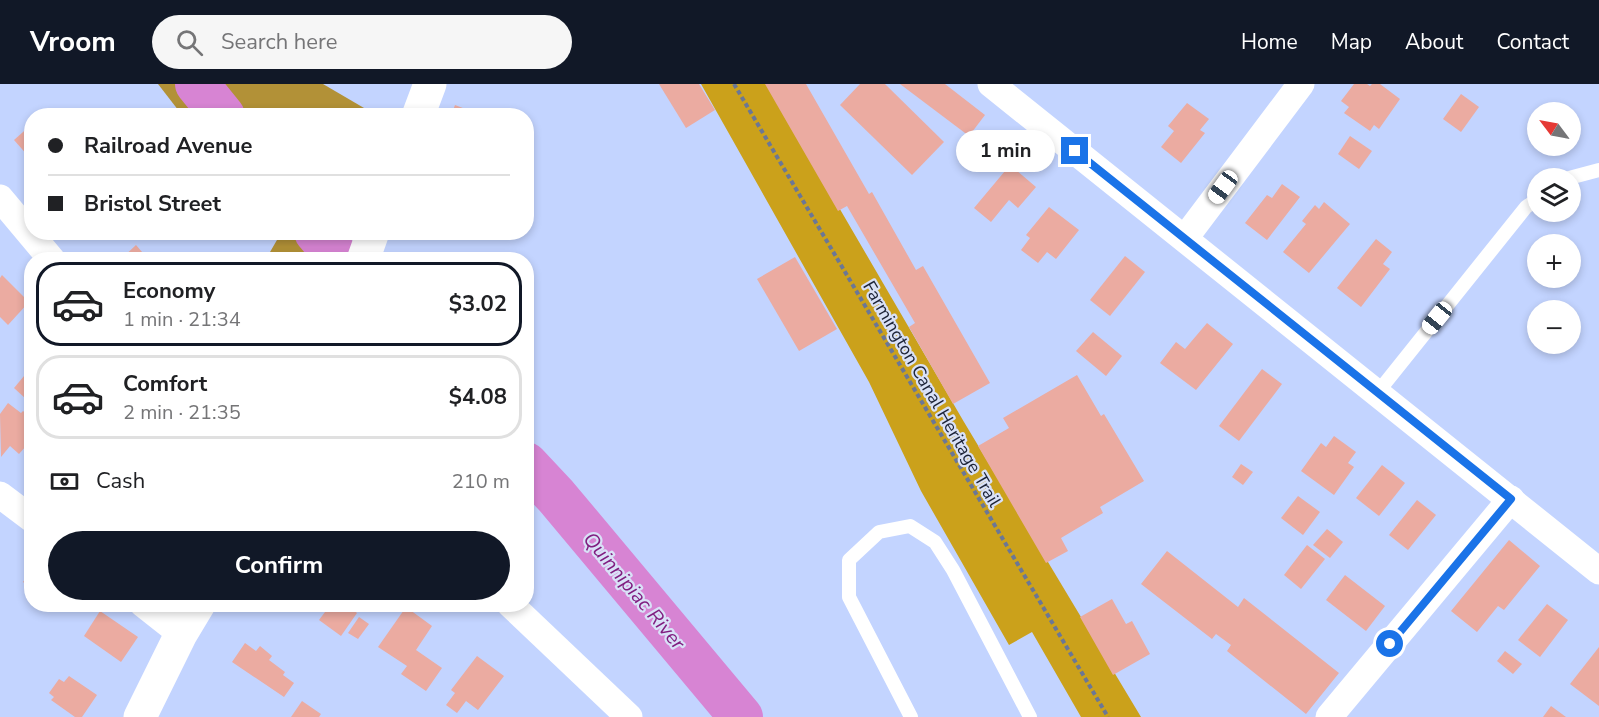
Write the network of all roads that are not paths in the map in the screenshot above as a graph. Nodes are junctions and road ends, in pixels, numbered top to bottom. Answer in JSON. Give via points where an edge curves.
{"nodes":[{"id":1,"x":430,"y":84,"type":"edge"},
{"id":2,"x":991,"y":84,"type":"edge"},
{"id":3,"x":1301,"y":84,"type":"edge"},
{"id":4,"x":421,"y":108,"type":"edge"},
{"id":5,"x":1599,"y":170,"type":"edge"},
{"id":6,"x":1581,"y":175,"type":"edge"},
{"id":7,"x":0,"y":198,"type":"edge"},
{"id":8,"x":1527,"y":206,"type":"edge"},
{"id":9,"x":24,"y":227,"type":"edge"},
{"id":10,"x":1185,"y":238,"type":"junction"},
{"id":11,"x":35,"y":240,"type":"edge"},
{"id":12,"x":45,"y":252,"type":"edge"},
{"id":13,"x":1378,"y":392,"type":"junction"},
{"id":14,"x":0,"y":495,"type":"edge"},
{"id":15,"x":1511,"y":499,"type":"junction"},
{"id":16,"x":24,"y":513,"type":"edge"},
{"id":17,"x":1599,"y":571,"type":"edge"},
{"id":18,"x":153,"y":612,"type":"edge"},
{"id":19,"x":194,"y":612,"type":"edge"},
{"id":20,"x":518,"y":612,"type":"edge"},
{"id":21,"x":181,"y":634,"type":"junction"},
{"id":22,"x":140,"y":717,"type":"edge"},
{"id":23,"x":630,"y":717,"type":"edge"},
{"id":24,"x":911,"y":717,"type":"edge"},
{"id":25,"x":1030,"y":717,"type":"edge"},
{"id":26,"x":1329,"y":717,"type":"edge"}],
"edges":[{"from":1,"to":4,"type":"street"},
{"from":2,"to":10,"type":"street"},
{"from":3,"to":10,"type":"street"},
{"from":5,"to":6,"type":"lane"},
{"from":7,"to":9,"type":"street"},
{"from":8,"to":13,"type":"lane"},
{"from":10,"to":13,"type":"street"},
{"from":11,"to":12,"type":"street"},
{"from":13,"to":15,"type":"street"},
{"from":14,"to":16,"type":"street"},
{"from":15,"to":17,"type":"street"},
{"from":15,"to":26,"type":"street"},
{"from":18,"to":21,"type":"street"},
{"from":19,"to":21,"type":"street"},
{"from":20,"to":23,"type":"street"},
{"from":21,"to":22,"type":"street"},
{"from":24,"to":25,"type":"lane","via":[[849,597],[849,560],[879,532],[910,526],[935,542],[953,570]]}]}
